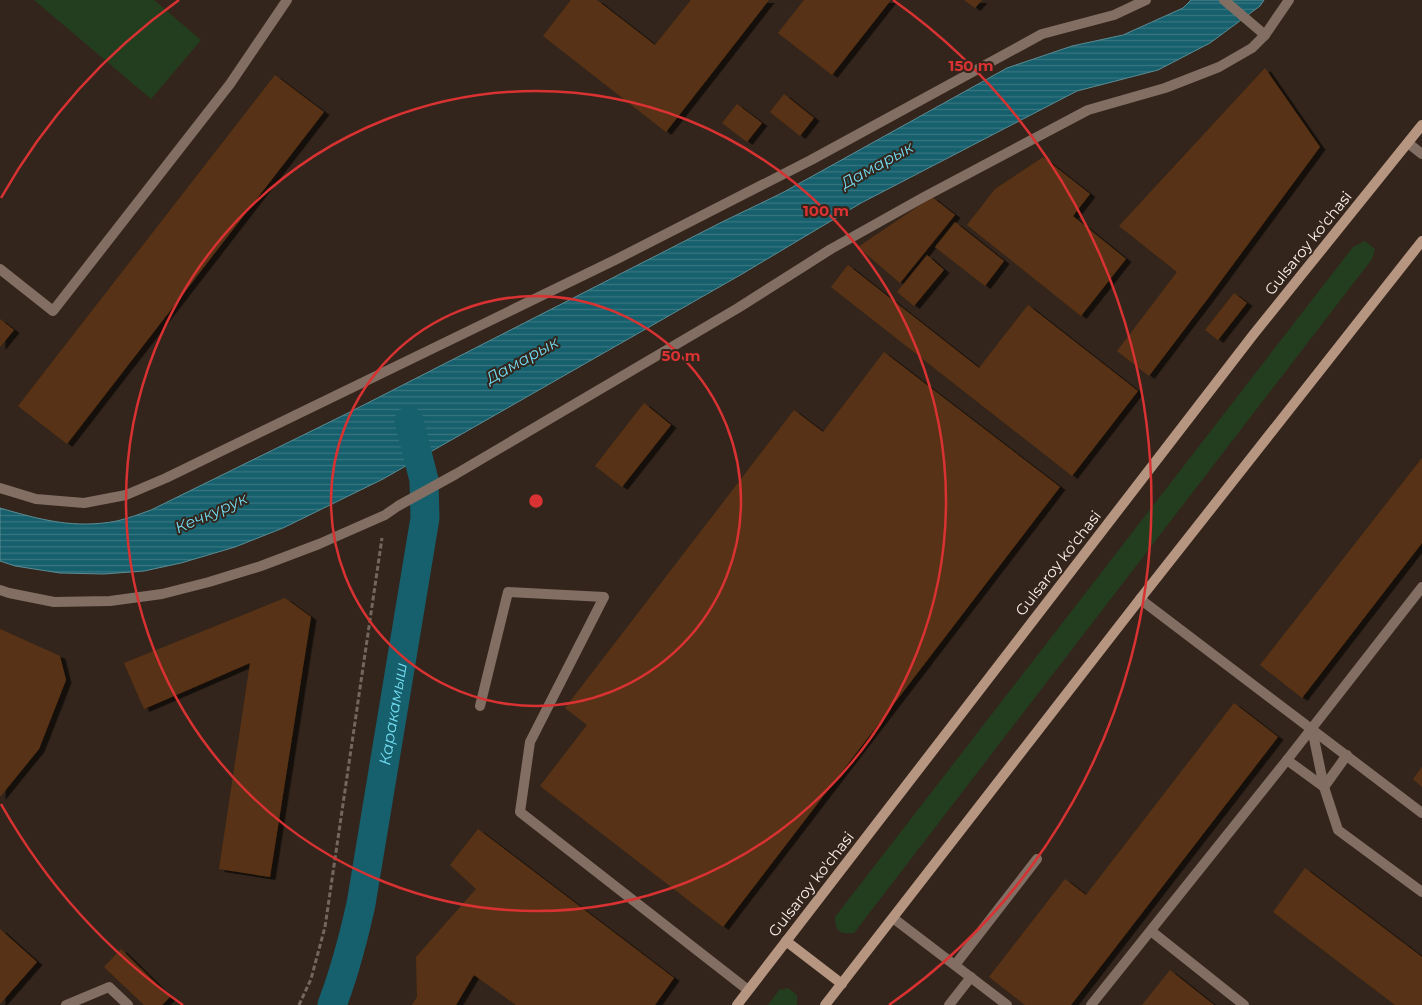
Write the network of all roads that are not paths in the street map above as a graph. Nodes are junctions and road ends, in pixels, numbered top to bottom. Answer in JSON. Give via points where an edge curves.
{"nodes":[{"id":1,"x":286,"y":0,"type":"edge"},
{"id":2,"x":1146,"y":0,"type":"edge"},
{"id":3,"x":1224,"y":0,"type":"edge"},
{"id":4,"x":1289,"y":0,"type":"edge"},
{"id":5,"x":1265,"y":35,"type":"junction"},
{"id":6,"x":1422,"y":125,"type":"edge"},
{"id":7,"x":1408,"y":143,"type":"junction"},
{"id":8,"x":1422,"y":154,"type":"edge"},
{"id":9,"x":1422,"y":241,"type":"edge"},
{"id":10,"x":0,"y":269,"type":"edge"},
{"id":11,"x":0,"y":488,"type":"edge"},
{"id":12,"x":1422,"y":587,"type":"edge"},
{"id":13,"x":0,"y":590,"type":"edge"},
{"id":14,"x":1140,"y":599,"type":"junction"},
{"id":15,"x":480,"y":706,"type":"dead end"},
{"id":16,"x":1312,"y":728,"type":"junction"},
{"id":17,"x":1347,"y":756,"type":"junction"},
{"id":18,"x":1287,"y":760,"type":"junction"},
{"id":19,"x":1324,"y":787,"type":"junction"},
{"id":20,"x":1422,"y":813,"type":"edge"},
{"id":21,"x":1037,"y":859,"type":"dead end"},
{"id":22,"x":1422,"y":892,"type":"edge"},
{"id":23,"x":893,"y":918,"type":"junction"},
{"id":24,"x":1151,"y":931,"type":"junction"},
{"id":25,"x":786,"y":941,"type":"junction"},
{"id":26,"x":955,"y":965,"type":"junction"},
{"id":27,"x":971,"y":977,"type":"junction"},
{"id":28,"x":842,"y":984,"type":"junction"},
{"id":29,"x":748,"y":990,"type":"junction"},
{"id":30,"x":66,"y":1005,"type":"edge"},
{"id":31,"x":128,"y":1005,"type":"edge"},
{"id":32,"x":737,"y":1005,"type":"edge"},
{"id":33,"x":825,"y":1005,"type":"edge"},
{"id":34,"x":949,"y":1005,"type":"edge"},
{"id":35,"x":1008,"y":1005,"type":"edge"},
{"id":36,"x":1090,"y":1005,"type":"edge"},
{"id":37,"x":1244,"y":1005,"type":"edge"}],
"edges":[{"from":1,"to":10,"type":"street","via":[[230,84],[53,311]]},
{"from":2,"to":11,"type":"street","via":[[1114,15],[1042,34],[811,160],[617,259],[126,496],[84,503],[36,498]]},
{"from":3,"to":5,"type":"street"},
{"from":4,"to":5,"type":"street"},
{"from":5,"to":13,"type":"street","via":[[1252,48],[1219,67],[1165,88],[1088,110],[924,197],[386,515],[261,566],[162,594],[110,601],[54,602]]},
{"from":6,"to":7,"type":"main road","name":"Gulsaroy ko'chasi"},
{"from":7,"to":8,"type":"street"},
{"from":7,"to":25,"type":"main road","name":"Gulsaroy ko'chasi","via":[[1253,335]]},
{"from":9,"to":14,"type":"main road"},
{"from":12,"to":16,"type":"street"},
{"from":14,"to":16,"type":"street"},
{"from":14,"to":23,"type":"main road"},
{"from":15,"to":29,"type":"street","via":[[508,592],[604,597],[530,742],[520,812]]},
{"from":16,"to":17,"type":"street"},
{"from":16,"to":18,"type":"street"},
{"from":16,"to":19,"type":"street"},
{"from":17,"to":19,"type":"street"},
{"from":17,"to":20,"type":"street"},
{"from":18,"to":19,"type":"street"},
{"from":18,"to":24,"type":"street"},
{"from":19,"to":22,"type":"street","via":[[1338,830]]},
{"from":21,"to":26,"type":"street"},
{"from":23,"to":26,"type":"street"},
{"from":23,"to":28,"type":"main road"},
{"from":24,"to":36,"type":"street"},
{"from":24,"to":37,"type":"street"},
{"from":25,"to":28,"type":"main road"},
{"from":25,"to":29,"type":"main road","name":"Gulsaroy ko'chasi"},
{"from":26,"to":27,"type":"street"},
{"from":27,"to":34,"type":"street"},
{"from":27,"to":35,"type":"street"},
{"from":28,"to":33,"type":"main road"},
{"from":29,"to":32,"type":"main road","name":"Gulsaroy ko'chasi"},
{"from":30,"to":31,"type":"street","via":[[109,988]]}]}
